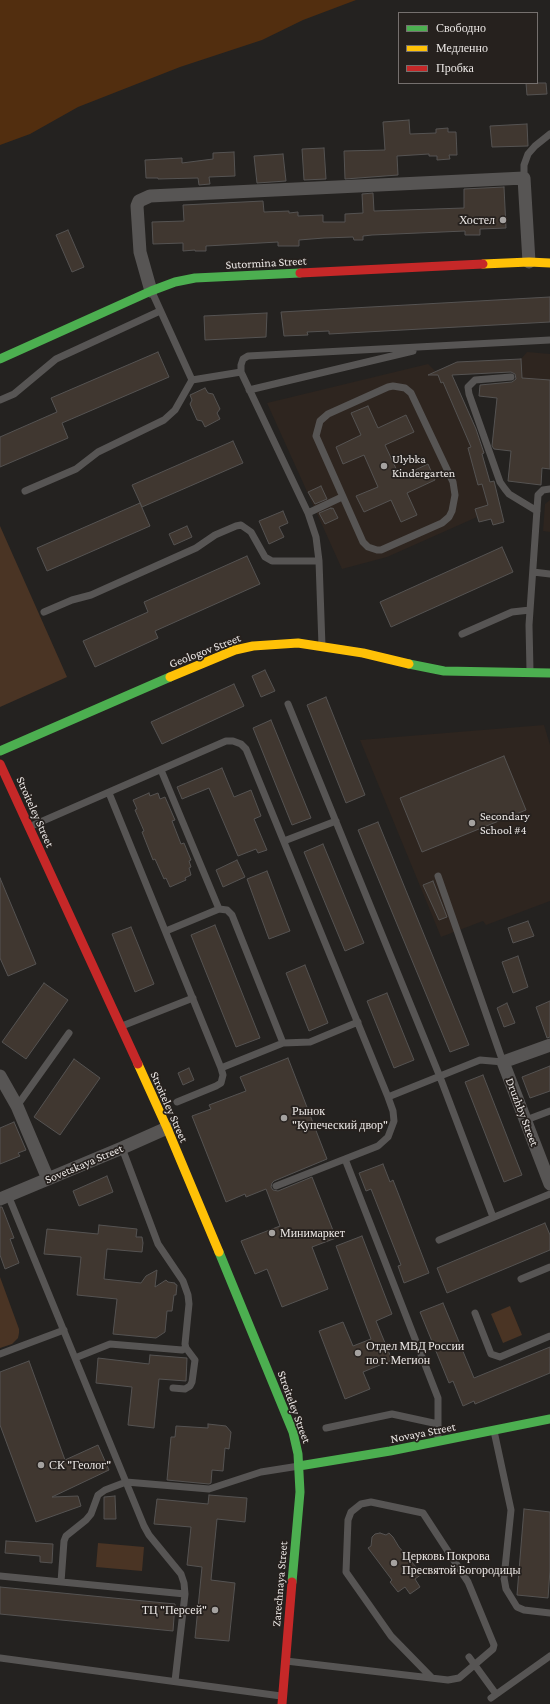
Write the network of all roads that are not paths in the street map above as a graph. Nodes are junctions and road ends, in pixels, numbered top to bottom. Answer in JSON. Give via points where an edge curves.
{"nodes":[{"id":1,"x":550,"y":134,"type":"edge"},
{"id":2,"x":524,"y":178,"type":"junction"},
{"id":3,"x":529,"y":262,"type":"junction"},
{"id":4,"x":550,"y":263,"type":"edge"},
{"id":5,"x":151,"y":291,"type":"junction"},
{"id":6,"x":160,"y":311,"type":"junction"},
{"id":7,"x":550,"y":340,"type":"edge"},
{"id":8,"x":430,"y":346,"type":"junction"},
{"id":9,"x":0,"y":359,"type":"edge"},
{"id":10,"x":241,"y":372,"type":"junction"},
{"id":11,"x":511,"y":377,"type":"dead end"},
{"id":12,"x":192,"y":380,"type":"junction"},
{"id":13,"x":249,"y":390,"type":"junction"},
{"id":14,"x":0,"y":400,"type":"edge"},
{"id":15,"x":550,"y":489,"type":"edge"},
{"id":16,"x":25,"y":491,"type":"dead end"},
{"id":17,"x":342,"y":497,"type":"junction"},
{"id":18,"x":537,"y":511,"type":"junction"},
{"id":19,"x":308,"y":513,"type":"junction"},
{"id":20,"x":319,"y":561,"type":"junction"},
{"id":21,"x":533,"y":572,"type":"junction"},
{"id":22,"x":550,"y":574,"type":"edge"},
{"id":23,"x":530,"y":610,"type":"junction"},
{"id":24,"x":44,"y":612,"type":"dead end"},
{"id":25,"x":462,"y":634,"type":"dead end"},
{"id":26,"x":322,"y":646,"type":"junction"},
{"id":27,"x":530,"y":672,"type":"junction"},
{"id":28,"x":550,"y":673,"type":"edge"},
{"id":29,"x":288,"y":704,"type":"dead end"},
{"id":30,"x":0,"y":751,"type":"edge"},
{"id":31,"x":0,"y":764,"type":"edge"},
{"id":32,"x":161,"y":770,"type":"junction"},
{"id":33,"x":109,"y":793,"type":"junction"},
{"id":34,"x":336,"y":821,"type":"junction"},
{"id":35,"x":29,"y":827,"type":"junction"},
{"id":36,"x":284,"y":841,"type":"junction"},
{"id":37,"x":438,"y":876,"type":"dead end"},
{"id":38,"x":219,"y":909,"type":"junction"},
{"id":39,"x":166,"y":931,"type":"junction"},
{"id":40,"x":193,"y":998,"type":"junction"},
{"id":41,"x":358,"y":1022,"type":"junction"},
{"id":42,"x":120,"y":1027,"type":"junction"},
{"id":43,"x":69,"y":1033,"type":"dead end"},
{"id":44,"x":283,"y":1043,"type":"junction"},
{"id":45,"x":550,"y":1045,"type":"edge"},
{"id":46,"x":503,"y":1062,"type":"junction"},
{"id":47,"x":221,"y":1068,"type":"junction"},
{"id":48,"x":0,"y":1076,"type":"edge"},
{"id":49,"x":440,"y":1077,"type":"junction"},
{"id":50,"x":388,"y":1097,"type":"junction"},
{"id":51,"x":177,"y":1102,"type":"dead end"},
{"id":52,"x":17,"y":1106,"type":"junction"},
{"id":53,"x":550,"y":1111,"type":"edge"},
{"id":54,"x":526,"y":1120,"type":"junction"},
{"id":55,"x":166,"y":1128,"type":"junction"},
{"id":56,"x":122,"y":1148,"type":"junction"},
{"id":57,"x":345,"y":1159,"type":"junction"},
{"id":58,"x":548,"y":1171,"type":"edge"},
{"id":59,"x":48,"y":1179,"type":"junction"},
{"id":60,"x":550,"y":1184,"type":"edge"},
{"id":61,"x":276,"y":1186,"type":"dead end"},
{"id":62,"x":550,"y":1194,"type":"edge"},
{"id":63,"x":4,"y":1197,"type":"edge"},
{"id":64,"x":494,"y":1217,"type":"junction"},
{"id":65,"x":438,"y":1240,"type":"dead end"},
{"id":66,"x":550,"y":1268,"type":"edge"},
{"id":67,"x":521,"y":1279,"type":"dead end"},
{"id":68,"x":475,"y":1313,"type":"dead end"},
{"id":69,"x":64,"y":1330,"type":"junction"},
{"id":70,"x":550,"y":1336,"type":"edge"},
{"id":71,"x":186,"y":1348,"type":"junction"},
{"id":72,"x":0,"y":1354,"type":"edge"},
{"id":73,"x":75,"y":1358,"type":"junction"},
{"id":74,"x":172,"y":1388,"type":"dead end"},
{"id":75,"x":550,"y":1419,"type":"edge"},
{"id":76,"x":438,"y":1424,"type":"junction"},
{"id":77,"x":326,"y":1428,"type":"dead end"},
{"id":78,"x":494,"y":1431,"type":"junction"},
{"id":79,"x":439,"y":1442,"type":"junction"},
{"id":80,"x":299,"y":1466,"type":"junction"},
{"id":81,"x":126,"y":1482,"type":"junction"},
{"id":82,"x":0,"y":1576,"type":"edge"},
{"id":83,"x":62,"y":1582,"type":"junction"},
{"id":84,"x":185,"y":1594,"type":"junction"},
{"id":85,"x":550,"y":1613,"type":"edge"},
{"id":86,"x":550,"y":1656,"type":"edge"},
{"id":87,"x":469,"y":1657,"type":"dead end"},
{"id":88,"x":0,"y":1658,"type":"edge"},
{"id":89,"x":286,"y":1661,"type":"junction"},
{"id":90,"x":416,"y":1661,"type":"junction"},
{"id":91,"x":475,"y":1665,"type":"junction"},
{"id":92,"x":415,"y":1675,"type":"junction"},
{"id":93,"x":432,"y":1678,"type":"junction"},
{"id":94,"x":175,"y":1681,"type":"junction"},
{"id":95,"x":283,"y":1700,"type":"edge"}],
"edges":[{"from":1,"to":2,"type":"lane","via":[[528,154]]},
{"from":2,"to":3,"type":"street"},
{"from":2,"to":5,"type":"street","via":[[144,197],[137,206],[140,252]]},
{"from":3,"to":4,"type":"street","name":"Sutormina Street"},
{"from":3,"to":5,"type":"street","name":"Sutormina Street","via":[[195,278]]},
{"from":5,"to":6,"type":"lane"},
{"from":5,"to":9,"type":"street","name":"Sutormina Street"},
{"from":6,"to":12,"type":"lane"},
{"from":6,"to":14,"type":"lane","via":[[56,359],[14,394]]},
{"from":7,"to":8,"type":"lane"},
{"from":8,"to":10,"type":"lane","via":[[248,356],[243,359]]},
{"from":8,"to":13,"type":"lane"},
{"from":10,"to":12,"type":"lane"},
{"from":10,"to":13,"type":"lane"},
{"from":11,"to":18,"type":"lane","via":[[475,380],[468,387],[468,394],[500,482],[510,494]]},
{"from":12,"to":16,"type":"lane","via":[[175,410],[164,420],[98,452],[76,469]]},
{"from":13,"to":19,"type":"lane"},
{"from":15,"to":18,"type":"lane","via":[[543,490],[538,495]]},
{"from":17,"to":17,"type":"lane","via":[[316,436],[320,421],[328,414],[388,387],[405,388],[411,393],[453,482],[455,495],[449,517],[442,523],[377,550],[363,542]]},
{"from":17,"to":19,"type":"lane"},
{"from":18,"to":21,"type":"lane"},
{"from":19,"to":20,"type":"lane","via":[[316,537]]},
{"from":20,"to":24,"type":"lane","via":[[272,561],[265,557],[251,532],[241,525],[98,592]]},
{"from":20,"to":26,"type":"lane"},
{"from":21,"to":22,"type":"lane"},
{"from":21,"to":23,"type":"lane"},
{"from":23,"to":25,"type":"lane","via":[[512,612]]},
{"from":23,"to":27,"type":"lane"},
{"from":26,"to":27,"type":"street","name":"Geologov Street","via":[[444,671]]},
{"from":26,"to":30,"type":"street","name":"Geologov Street","via":[[298,643],[272,644],[234,650]]},
{"from":27,"to":28,"type":"street","name":"Geologov Street"},
{"from":29,"to":34,"type":"lane"},
{"from":31,"to":35,"type":"street","name":"Stroiteley Street"},
{"from":32,"to":33,"type":"lane"},
{"from":32,"to":36,"type":"lane","via":[[226,741],[233,740],[241,744],[246,749]]},
{"from":32,"to":38,"type":"lane"},
{"from":33,"to":35,"type":"lane"},
{"from":33,"to":39,"type":"lane"},
{"from":34,"to":36,"type":"lane"},
{"from":34,"to":49,"type":"lane"},
{"from":35,"to":42,"type":"street","name":"Stroiteley Street"},
{"from":36,"to":41,"type":"lane"},
{"from":37,"to":46,"type":"lane"},
{"from":38,"to":39,"type":"lane"},
{"from":38,"to":44,"type":"lane","via":[[227,910],[232,916]]},
{"from":39,"to":40,"type":"lane"},
{"from":40,"to":42,"type":"lane"},
{"from":40,"to":47,"type":"lane"},
{"from":41,"to":44,"type":"lane","via":[[310,1042]]},
{"from":41,"to":50,"type":"lane"},
{"from":42,"to":55,"type":"street","name":"Stroiteley Street"},
{"from":43,"to":52,"type":"lane"},
{"from":44,"to":47,"type":"lane"},
{"from":45,"to":46,"type":"street"},
{"from":46,"to":49,"type":"lane","via":[[480,1060]]},
{"from":46,"to":54,"type":"street","name":"Druzhby Street"},
{"from":47,"to":51,"type":"lane","via":[[224,1075],[221,1083]]},
{"from":48,"to":52,"type":"street"},
{"from":49,"to":50,"type":"lane"},
{"from":49,"to":64,"type":"lane"},
{"from":50,"to":57,"type":"lane","via":[[394,1121],[388,1137],[378,1146]]},
{"from":52,"to":59,"type":"street"},
{"from":53,"to":54,"type":"lane"},
{"from":54,"to":58,"type":"street","name":"Druzhby Street"},
{"from":55,"to":56,"type":"street","name":"Sovetskaya Street"},
{"from":55,"to":80,"type":"street","name":"Stroiteley Street","via":[[287,1417]]},
{"from":56,"to":59,"type":"street","name":"Sovetskaya Street"},
{"from":56,"to":71,"type":"lane","via":[[158,1244],[183,1281],[188,1295]]},
{"from":57,"to":61,"type":"lane"},
{"from":57,"to":76,"type":"lane","via":[[438,1398]]},
{"from":58,"to":60,"type":"street","name":"Druzhby Street"},
{"from":59,"to":63,"type":"street","name":"Sovetskaya Street"},
{"from":62,"to":64,"type":"lane"},
{"from":63,"to":69,"type":"lane"},
{"from":64,"to":65,"type":"lane"},
{"from":66,"to":67,"type":"lane"},
{"from":68,"to":70,"type":"lane","via":[[491,1354],[500,1357]]},
{"from":69,"to":72,"type":"lane"},
{"from":69,"to":73,"type":"lane"},
{"from":71,"to":73,"type":"lane","via":[[182,1350],[110,1344]]},
{"from":71,"to":74,"type":"lane","via":[[195,1360],[192,1382],[185,1389]]},
{"from":73,"to":81,"type":"lane"},
{"from":75,"to":78,"type":"street","name":"Novaya Street"},
{"from":76,"to":77,"type":"lane","via":[[392,1414]]},
{"from":76,"to":79,"type":"lane"},
{"from":78,"to":79,"type":"street","name":"Novaya Street"},
{"from":78,"to":85,"type":"lane","via":[[511,1510],[504,1578],[506,1589],[517,1607]]},
{"from":79,"to":80,"type":"street","name":"Novaya Street"},
{"from":80,"to":81,"type":"lane","via":[[260,1472],[209,1489]]},
{"from":80,"to":89,"type":"street","name":"Zarechnaya Street","via":[[300,1496]]},
{"from":81,"to":83,"type":"lane","via":[[101,1492],[91,1514],[66,1536]]},
{"from":81,"to":84,"type":"lane","via":[[149,1535],[181,1574]]},
{"from":82,"to":83,"type":"lane"},
{"from":83,"to":84,"type":"lane"},
{"from":84,"to":94,"type":"lane"},
{"from":86,"to":91,"type":"lane","via":[[494,1696]]},
{"from":87,"to":91,"type":"lane"},
{"from":88,"to":94,"type":"lane"},
{"from":89,"to":92,"type":"lane"},
{"from":89,"to":95,"type":"street","name":"Zarechnaya Street"},
{"from":90,"to":91,"type":"lane","via":[[392,1636],[346,1572],[348,1520],[361,1504],[371,1502],[423,1512],[468,1582],[494,1645],[491,1652]]},
{"from":90,"to":92,"type":"lane"},
{"from":90,"to":93,"type":"lane"},
{"from":91,"to":93,"type":"lane","via":[[459,1678]]},
{"from":92,"to":93,"type":"lane"},
{"from":94,"to":95,"type":"lane"}]}
